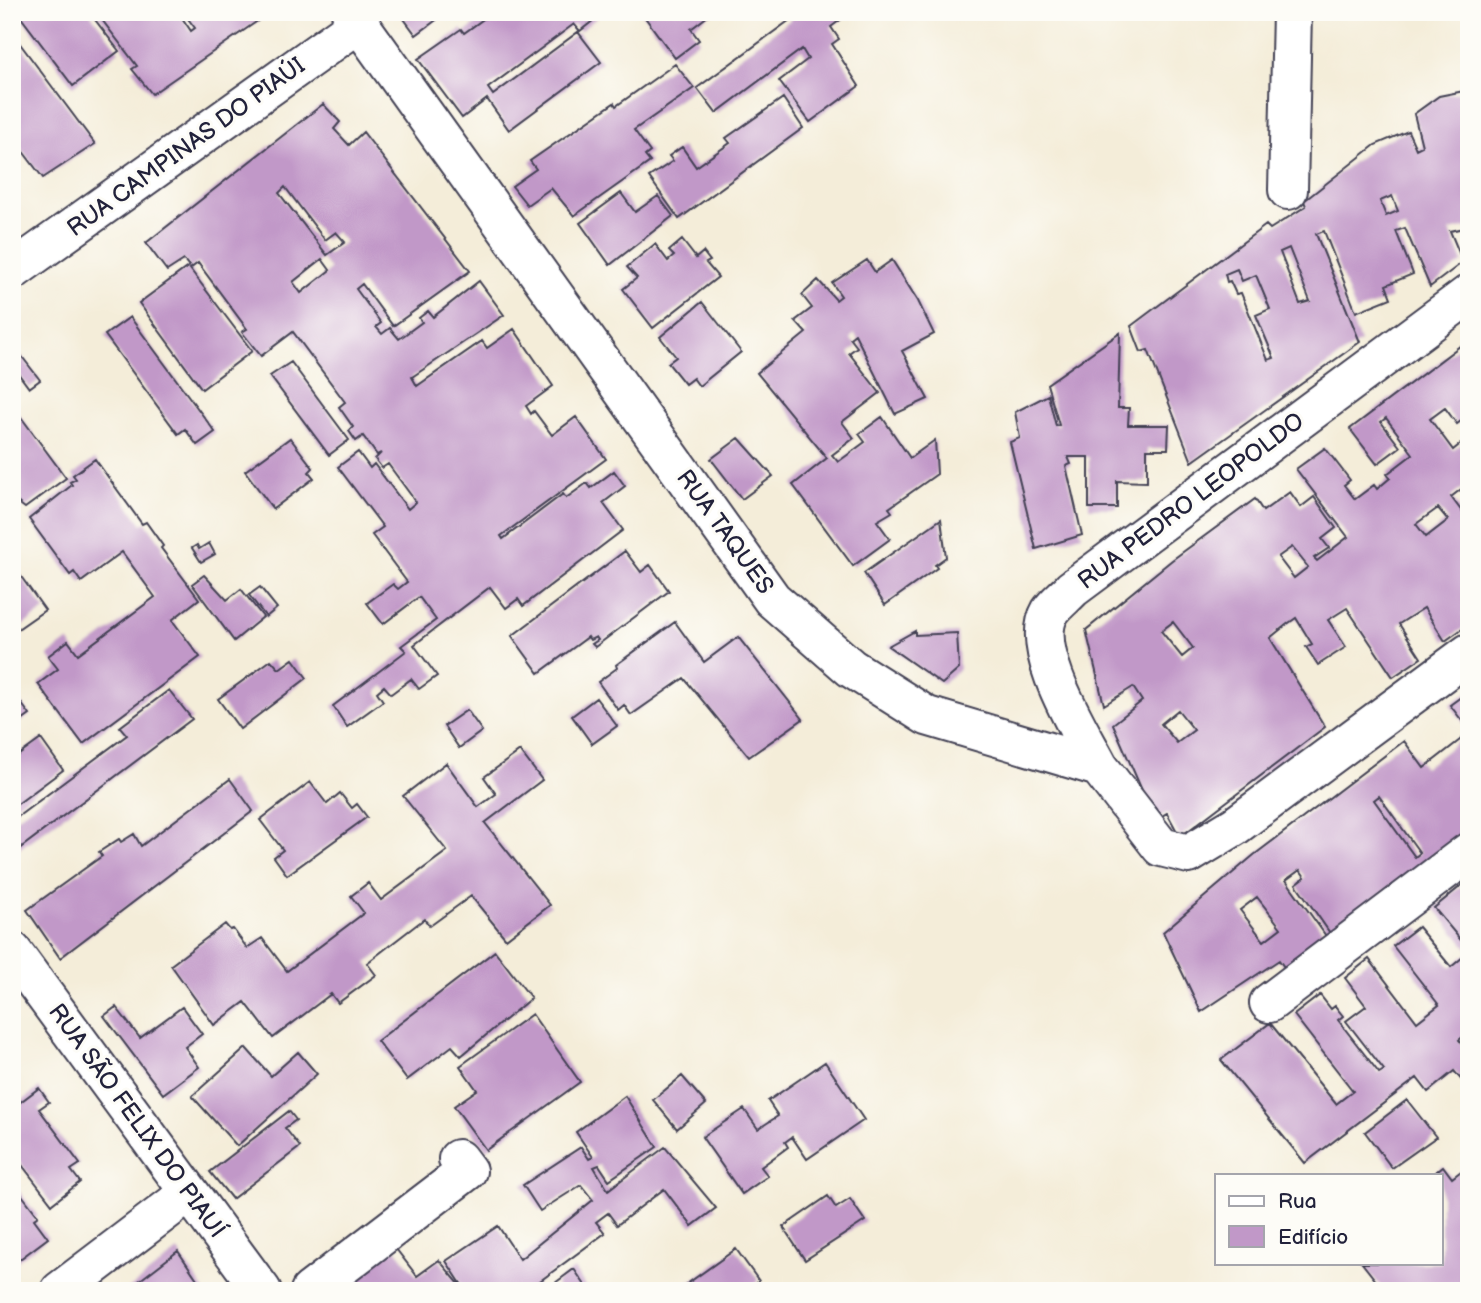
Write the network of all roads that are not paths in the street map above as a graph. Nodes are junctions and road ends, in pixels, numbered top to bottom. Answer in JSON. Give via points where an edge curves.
{"nodes":[{"id":1,"x":1292,"y":12,"type":"edge"},
{"id":2,"x":355,"y":17,"type":"edge"},
{"id":3,"x":1288,"y":190,"type":"dead end"},
{"id":4,"x":12,"y":271,"type":"edge"},
{"id":5,"x":1469,"y":294,"type":"edge"},
{"id":6,"x":1469,"y":653,"type":"edge"},
{"id":7,"x":1099,"y":767,"type":"junction"},
{"id":8,"x":1469,"y":852,"type":"edge"},
{"id":9,"x":12,"y":951,"type":"edge"},
{"id":10,"x":1269,"y":1003,"type":"dead end"},
{"id":11,"x":458,"y":1159,"type":"dead end"},
{"id":12,"x":190,"y":1193,"type":"junction"},
{"id":13,"x":60,"y":1291,"type":"edge"},
{"id":14,"x":262,"y":1291,"type":"edge"},
{"id":15,"x":310,"y":1291,"type":"edge"}],
"edges":[{"from":1,"to":3,"type":"street"},
{"from":2,"to":4,"type":"street","name":"RUA CAMPINAS DO PIAÚI"},
{"from":2,"to":7,"type":"street","name":"RUA TAQUES","via":[[772,599],[851,668],[927,716]]},
{"from":5,"to":7,"type":"street","name":"RUA PEDRO LEOPOLDO","via":[[1073,589],[1049,613],[1043,645]]},
{"from":6,"to":7,"type":"street","via":[[1235,826],[1189,854],[1161,847]]},
{"from":8,"to":10,"type":"street"},
{"from":9,"to":12,"type":"street","name":"RUA SÃO FELIX DO PIAUÍ"},
{"from":11,"to":15,"type":"street","via":[[467,1171]]},
{"from":12,"to":13,"type":"street"},
{"from":12,"to":14,"type":"street","name":"RUA SÃO FELIX DO PIAUÍ"}]}
